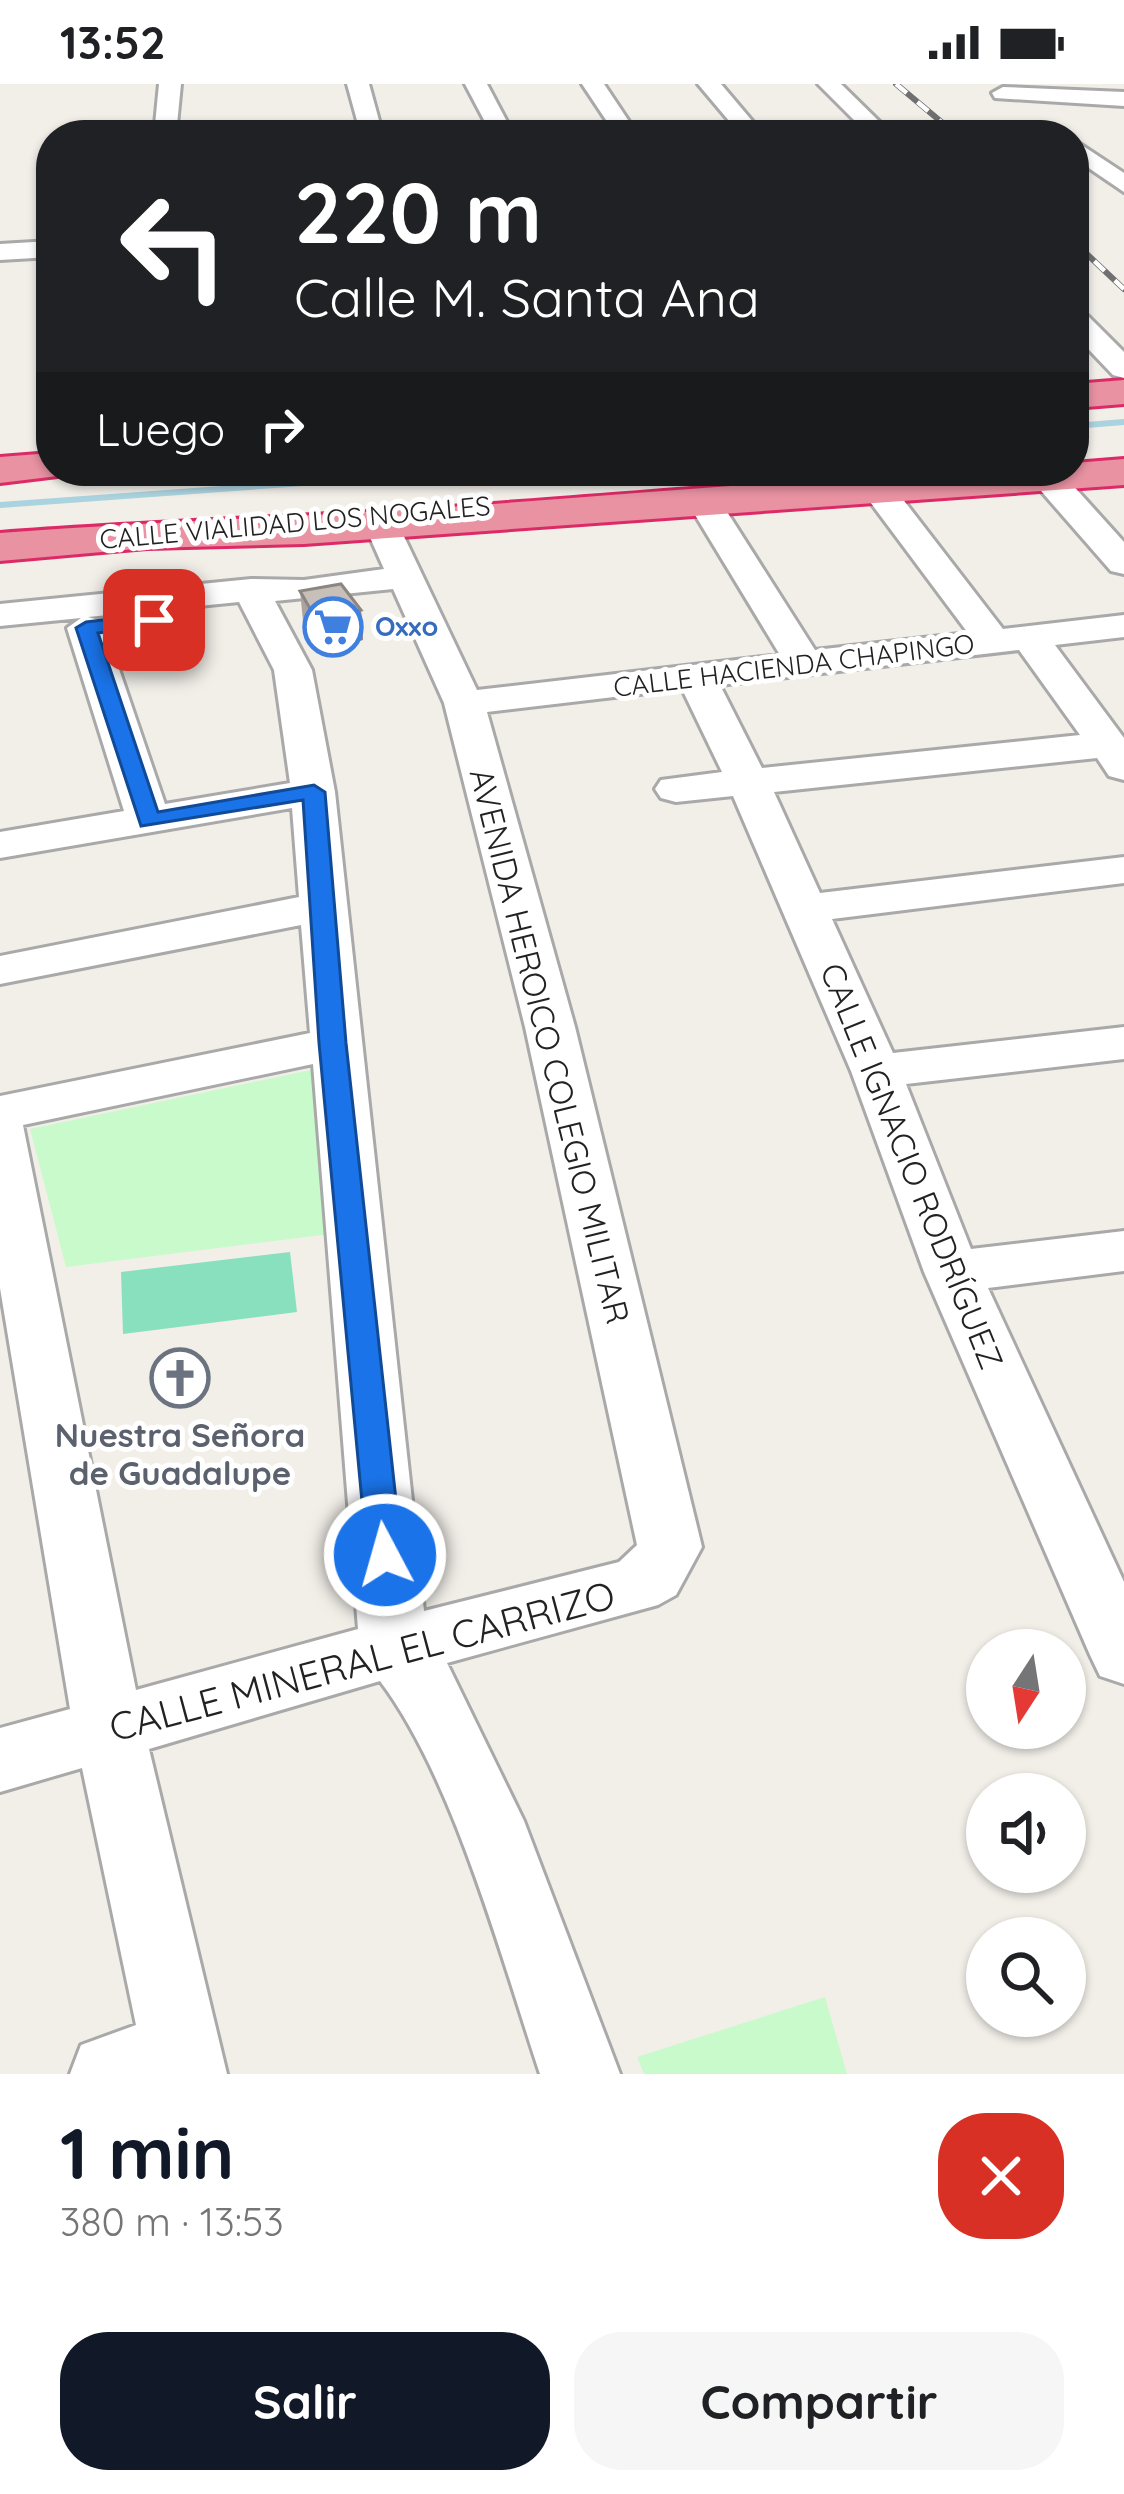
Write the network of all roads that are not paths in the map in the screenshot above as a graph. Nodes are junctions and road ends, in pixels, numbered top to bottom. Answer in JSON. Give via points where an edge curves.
{"nodes":[{"id":1,"x":170,"y":84,"type":"edge"},
{"id":2,"x":358,"y":84,"type":"edge"},
{"id":3,"x":476,"y":84,"type":"edge"},
{"id":4,"x":593,"y":84,"type":"edge"},
{"id":5,"x":709,"y":84,"type":"edge"},
{"id":6,"x":830,"y":84,"type":"edge"},
{"id":7,"x":997,"y":89,"type":"edge"},
{"id":8,"x":1124,"y":99,"type":"edge"},
{"id":9,"x":166,"y":120,"type":"edge"},
{"id":10,"x":368,"y":120,"type":"edge"},
{"id":11,"x":495,"y":120,"type":"edge"},
{"id":12,"x":617,"y":120,"type":"edge"},
{"id":13,"x":740,"y":120,"type":"edge"},
{"id":14,"x":867,"y":120,"type":"edge"},
{"id":15,"x":1037,"y":120,"type":"edge"},
{"id":16,"x":1089,"y":144,"type":"edge"},
{"id":17,"x":1124,"y":185,"type":"edge"},
{"id":18,"x":36,"y":251,"type":"edge"},
{"id":19,"x":0,"y":252,"type":"edge"},
{"id":20,"x":1124,"y":392,"type":"edge"},
{"id":21,"x":1089,"y":395,"type":"edge"},
{"id":22,"x":1124,"y":457,"type":"edge"},
{"id":23,"x":1089,"y":464,"type":"edge"},
{"id":24,"x":36,"y":467,"type":"edge"},
{"id":25,"x":0,"y":470,"type":"edge"},
{"id":26,"x":1089,"y":470,"type":"edge"},
{"id":27,"x":1124,"y":472,"type":"edge"},
{"id":28,"x":822,"y":486,"type":"edge"},
{"id":29,"x":838,"y":486,"type":"edge"},
{"id":30,"x":880,"y":486,"type":"edge"},
{"id":31,"x":1072,"y":486,"type":"edge"},
{"id":32,"x":703,"y":500,"type":"junction"},
{"id":33,"x":382,"y":526,"type":"junction"},
{"id":34,"x":148,"y":535,"type":"junction"},
{"id":35,"x":0,"y":547,"type":"edge"},
{"id":36,"x":1124,"y":563,"type":"edge"},
{"id":37,"x":402,"y":577,"type":"junction"},
{"id":38,"x":271,"y":595,"type":"junction"},
{"id":39,"x":0,"y":615,"type":"edge"},
{"id":40,"x":1124,"y":626,"type":"edge"},
{"id":41,"x":86,"y":628,"type":"junction"},
{"id":42,"x":0,"y":634,"type":"edge"},
{"id":43,"x":1011,"y":639,"type":"junction"},
{"id":44,"x":806,"y":666,"type":"junction"},
{"id":45,"x":697,"y":680,"type":"junction"},
{"id":46,"x":464,"y":703,"type":"junction"},
{"id":47,"x":1116,"y":756,"type":"edge"},
{"id":48,"x":748,"y":783,"type":"junction"},
{"id":49,"x":676,"y":789,"type":"dead end"},
{"id":50,"x":314,"y":792,"type":"junction"},
{"id":51,"x":149,"y":821,"type":"junction"},
{"id":52,"x":0,"y":845,"type":"edge"},
{"id":53,"x":1124,"y":870,"type":"edge"},
{"id":54,"x":322,"y":907,"type":"junction"},
{"id":55,"x":805,"y":909,"type":"junction"},
{"id":56,"x":0,"y":970,"type":"edge"},
{"id":57,"x":1124,"y":1042,"type":"edge"},
{"id":58,"x":332,"y":1043,"type":"junction"},
{"id":59,"x":876,"y":1071,"type":"junction"},
{"id":60,"x":0,"y":1113,"type":"edge"},
{"id":61,"x":0,"y":1130,"type":"edge"},
{"id":62,"x":1124,"y":1251,"type":"edge"},
{"id":63,"x":952,"y":1272,"type":"junction"},
{"id":64,"x":653,"y":1576,"type":"joint"},
{"id":65,"x":394,"y":1648,"type":"junction"},
{"id":66,"x":1124,"y":1654,"type":"edge"},
{"id":67,"x":109,"y":1731,"type":"junction"},
{"id":68,"x":0,"y":1760,"type":"edge"},
{"id":69,"x":160,"y":2066,"type":"edge"},
{"id":70,"x":580,"y":2074,"type":"edge"}],
"edges":[{"from":1,"to":9,"type":"street"},
{"from":2,"to":10,"type":"street"},
{"from":3,"to":11,"type":"street"},
{"from":4,"to":12,"type":"street"},
{"from":5,"to":13,"type":"street"},
{"from":6,"to":14,"type":"street"},
{"from":7,"to":8,"type":"street"},
{"from":7,"to":15,"type":"street"},
{"from":16,"to":17,"type":"street"},
{"from":18,"to":19,"type":"street"},
{"from":20,"to":21,"type":"highway"},
{"from":22,"to":23,"type":"highway"},
{"from":24,"to":25,"type":"highway"},
{"from":26,"to":27,"type":"highway"},
{"from":28,"to":34,"type":"highway","name":"CALLE VIALIDAD LOS NOGALES"},
{"from":29,"to":32,"type":"highway"},
{"from":30,"to":43,"type":"street"},
{"from":31,"to":36,"type":"street"},
{"from":32,"to":33,"type":"highway"},
{"from":32,"to":44,"type":"street"},
{"from":33,"to":34,"type":"highway"},
{"from":33,"to":37,"type":"street","name":"AVENIDA HEROICO COLEGIO MILITAR"},
{"from":34,"to":35,"type":"highway","name":"CALLE VIALIDAD LOS NOGALES"},
{"from":37,"to":38,"type":"street"},
{"from":37,"to":46,"type":"street","name":"AVENIDA HEROICO COLEGIO MILITAR"},
{"from":38,"to":39,"type":"street"},
{"from":38,"to":41,"type":"street"},
{"from":38,"to":50,"type":"street","via":[[300,690]]},
{"from":40,"to":43,"type":"street","name":"CALLE HACIENDA CHAPINGO"},
{"from":41,"to":42,"type":"street"},
{"from":41,"to":51,"type":"street"},
{"from":43,"to":44,"type":"street","name":"CALLE HACIENDA CHAPINGO"},
{"from":43,"to":47,"type":"street"},
{"from":44,"to":45,"type":"street","name":"CALLE HACIENDA CHAPINGO"},
{"from":45,"to":46,"type":"street","name":"CALLE HACIENDA CHAPINGO"},
{"from":45,"to":48,"type":"street","name":"CALLE IGNACIO RODRÍGUEZ"},
{"from":46,"to":64,"type":"street","name":"AVENIDA HEROICO COLEGIO MILITAR","via":[[550,1027],[670,1546]]},
{"from":47,"to":48,"type":"street"},
{"from":48,"to":49,"type":"street"},
{"from":48,"to":55,"type":"street","name":"CALLE IGNACIO RODRÍGUEZ"},
{"from":50,"to":51,"type":"street"},
{"from":50,"to":54,"type":"street"},
{"from":51,"to":52,"type":"street"},
{"from":53,"to":55,"type":"street"},
{"from":54,"to":56,"type":"street"},
{"from":54,"to":58,"type":"street"},
{"from":55,"to":59,"type":"street","name":"CALLE IGNACIO RODRÍGUEZ"},
{"from":57,"to":59,"type":"street"},
{"from":58,"to":60,"type":"street"},
{"from":58,"to":65,"type":"street"},
{"from":59,"to":63,"type":"street","name":"CALLE IGNACIO RODRÍGUEZ"},
{"from":61,"to":67,"type":"street"},
{"from":62,"to":63,"type":"street"},
{"from":63,"to":66,"type":"street","name":"CALLE IGNACIO RODRÍGUEZ"},
{"from":64,"to":65,"type":"street","name":"CALLE MINERAL EL CARRIZO"},
{"from":65,"to":67,"type":"street","name":"CALLE MINERAL EL CARRIZO"},
{"from":65,"to":70,"type":"street","via":[[452,1737],[517,1884]]},
{"from":67,"to":68,"type":"street","name":"CALLE MINERAL EL CARRIZO"},
{"from":67,"to":69,"type":"street"}]}
